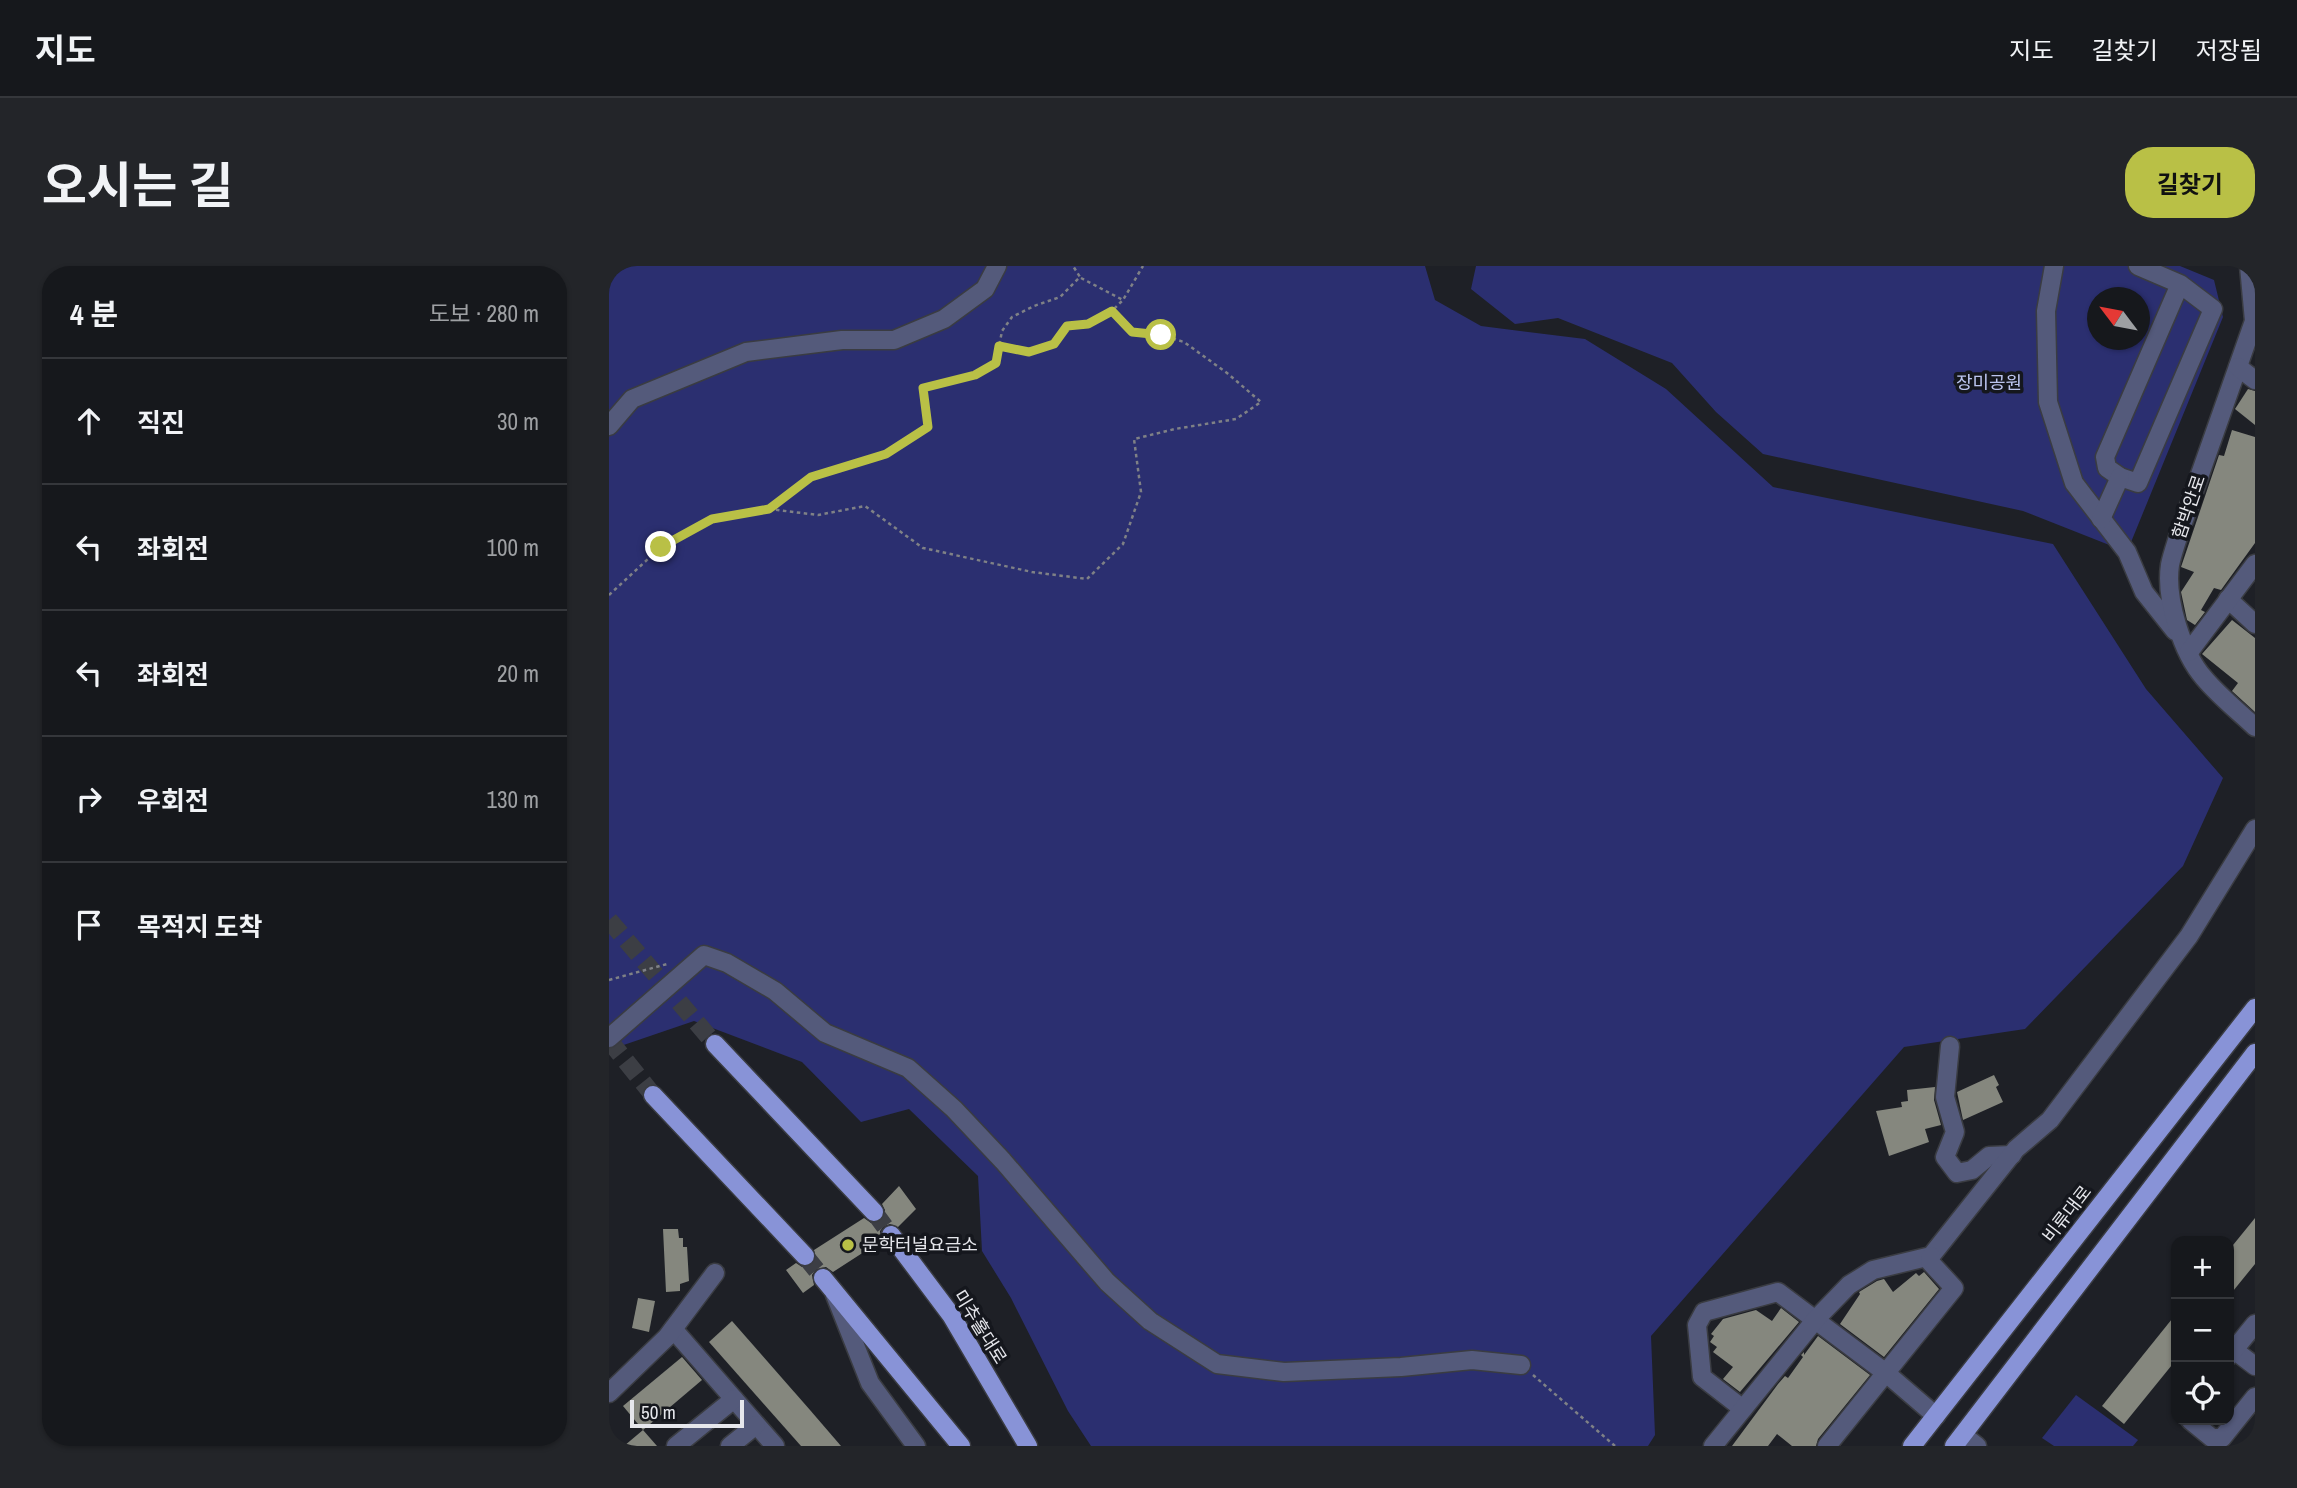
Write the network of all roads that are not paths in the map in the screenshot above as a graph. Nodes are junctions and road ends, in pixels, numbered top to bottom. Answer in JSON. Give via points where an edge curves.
{"nodes":[{"id":1,"x":997,"y":266,"type":"edge"},
{"id":2,"x":2054,"y":266,"type":"edge"},
{"id":3,"x":2138,"y":266,"type":"edge"},
{"id":4,"x":2249,"y":267,"type":"edge"},
{"id":5,"x":2180,"y":284,"type":"junction"},
{"id":6,"x":2255,"y":321,"type":"edge"},
{"id":7,"x":2238,"y":367,"type":"junction"},
{"id":8,"x":2255,"y":380,"type":"edge"},
{"id":9,"x":609,"y":426,"type":"edge"},
{"id":10,"x":2120,"y":477,"type":"junction"},
{"id":11,"x":2101,"y":519,"type":"junction"},
{"id":12,"x":2255,"y":564,"type":"edge"},
{"id":13,"x":2228,"y":599,"type":"junction"},
{"id":14,"x":2255,"y":624,"type":"edge"},
{"id":15,"x":2186,"y":647,"type":"junction"},
{"id":16,"x":2255,"y":727,"type":"edge"},
{"id":17,"x":2255,"y":829,"type":"edge"},
{"id":18,"x":2255,"y":1008,"type":"edge"},
{"id":19,"x":609,"y":1038,"type":"edge"},
{"id":20,"x":715,"y":1044,"type":"tunnel mouth"},
{"id":21,"x":1950,"y":1045,"type":"dead end"},
{"id":22,"x":2255,"y":1053,"type":"edge"},
{"id":23,"x":653,"y":1095,"type":"tunnel mouth"},
{"id":24,"x":2012,"y":1155,"type":"junction"},
{"id":25,"x":874,"y":1212,"type":"tunnel mouth"},
{"id":26,"x":891,"y":1235,"type":"tunnel mouth"},
{"id":27,"x":804,"y":1256,"type":"tunnel mouth"},
{"id":28,"x":1931,"y":1256,"type":"junction"},
{"id":29,"x":715,"y":1273,"type":"dead end"},
{"id":30,"x":828,"y":1283,"type":"joint"},
{"id":31,"x":1816,"y":1319,"type":"junction"},
{"id":32,"x":2255,"y":1324,"type":"edge"},
{"id":33,"x":673,"y":1329,"type":"junction"},
{"id":34,"x":2234,"y":1349,"type":"edge"},
{"id":35,"x":2234,"y":1355,"type":"edge"},
{"id":36,"x":1521,"y":1364,"type":"road end"},
{"id":37,"x":2255,"y":1366,"type":"edge"},
{"id":38,"x":1886,"y":1373,"type":"junction"},
{"id":39,"x":609,"y":1393,"type":"edge"},
{"id":40,"x":2255,"y":1397,"type":"edge"},
{"id":41,"x":734,"y":1399,"type":"junction"},
{"id":42,"x":1743,"y":1409,"type":"junction"},
{"id":43,"x":1937,"y":1416,"type":"junction"},
{"id":44,"x":2234,"y":1423,"type":"edge"},
{"id":45,"x":756,"y":1425,"type":"junction"},
{"id":46,"x":2196,"y":1425,"type":"edge"},
{"id":47,"x":2232,"y":1425,"type":"edge"},
{"id":48,"x":1964,"y":1442,"type":"edge"},
{"id":49,"x":676,"y":1446,"type":"edge"},
{"id":50,"x":730,"y":1446,"type":"edge"},
{"id":51,"x":775,"y":1446,"type":"edge"},
{"id":52,"x":916,"y":1446,"type":"edge"},
{"id":53,"x":961,"y":1446,"type":"edge"},
{"id":54,"x":1028,"y":1446,"type":"edge"},
{"id":55,"x":1713,"y":1446,"type":"edge"},
{"id":56,"x":1827,"y":1446,"type":"edge"},
{"id":57,"x":1912,"y":1446,"type":"edge"}],
"edges":[{"from":1,"to":9,"type":"street","via":[[985,289],[944,319],[894,340],[842,340],[746,352],[632,399]]},
{"from":2,"to":11,"type":"street","via":[[2046,311],[2048,402],[2074,483]]},
{"from":3,"to":5,"type":"street"},
{"from":4,"to":6,"type":"street","name":"함박안로"},
{"from":5,"to":10,"type":"street","via":[[2105,457],[2107,468]]},
{"from":5,"to":10,"type":"street","via":[[2213,309],[2143,475],[2138,483]]},
{"from":6,"to":7,"type":"street","name":"함박안로"},
{"from":7,"to":8,"type":"street"},
{"from":7,"to":15,"type":"street","name":"함박안로","via":[[2170,566],[2173,610]]},
{"from":10,"to":11,"type":"street"},
{"from":11,"to":15,"type":"street","via":[[2127,552],[2144,592]]},
{"from":12,"to":13,"type":"street"},
{"from":13,"to":14,"type":"street"},
{"from":13,"to":15,"type":"street"},
{"from":15,"to":16,"type":"street","name":"함박안로","via":[[2204,678]]},
{"from":17,"to":24,"type":"street","via":[[2181,947],[2050,1120]]},
{"from":18,"to":43,"type":"main road","name":"비류대로"},
{"from":19,"to":36,"type":"street","via":[[703,954],[775,990],[825,1033],[908,1068],[1003,1161],[1107,1282],[1150,1321],[1216,1364],[1284,1372],[1472,1360]]},
{"from":20,"to":25,"type":"main road"},
{"from":21,"to":24,"type":"street","via":[[1945,1097],[1955,1132],[1945,1157],[1957,1173],[1972,1170],[1989,1156]]},
{"from":22,"to":48,"type":"main road"},
{"from":23,"to":27,"type":"main road"},
{"from":24,"to":28,"type":"street"},
{"from":26,"to":54,"type":"main road","name":"미추홀대로","via":[[951,1315]]},
{"from":28,"to":31,"type":"street","via":[[1873,1270],[1849,1285]]},
{"from":28,"to":38,"type":"street","via":[[1930,1262],[1954,1288]]},
{"from":29,"to":33,"type":"street"},
{"from":30,"to":52,"type":"street","via":[[870,1383]]},
{"from":30,"to":53,"type":"main road"},
{"from":31,"to":38,"type":"street"},
{"from":31,"to":42,"type":"street"},
{"from":31,"to":42,"type":"street","via":[[1779,1292],[1704,1312],[1697,1325],[1702,1377]]},
{"from":32,"to":34,"type":"street"},
{"from":33,"to":39,"type":"street"},
{"from":33,"to":41,"type":"street"},
{"from":35,"to":37,"type":"street"},
{"from":38,"to":43,"type":"street"},
{"from":38,"to":56,"type":"street"},
{"from":40,"to":44,"type":"street"},
{"from":41,"to":45,"type":"street"},
{"from":41,"to":49,"type":"street"},
{"from":42,"to":55,"type":"street"},
{"from":43,"to":57,"type":"main road","name":"비류대로"},
{"from":45,"to":50,"type":"street"},
{"from":45,"to":51,"type":"street"},
{"from":46,"to":47,"type":"street","via":[[2212,1438],[2222,1438]]}]}
